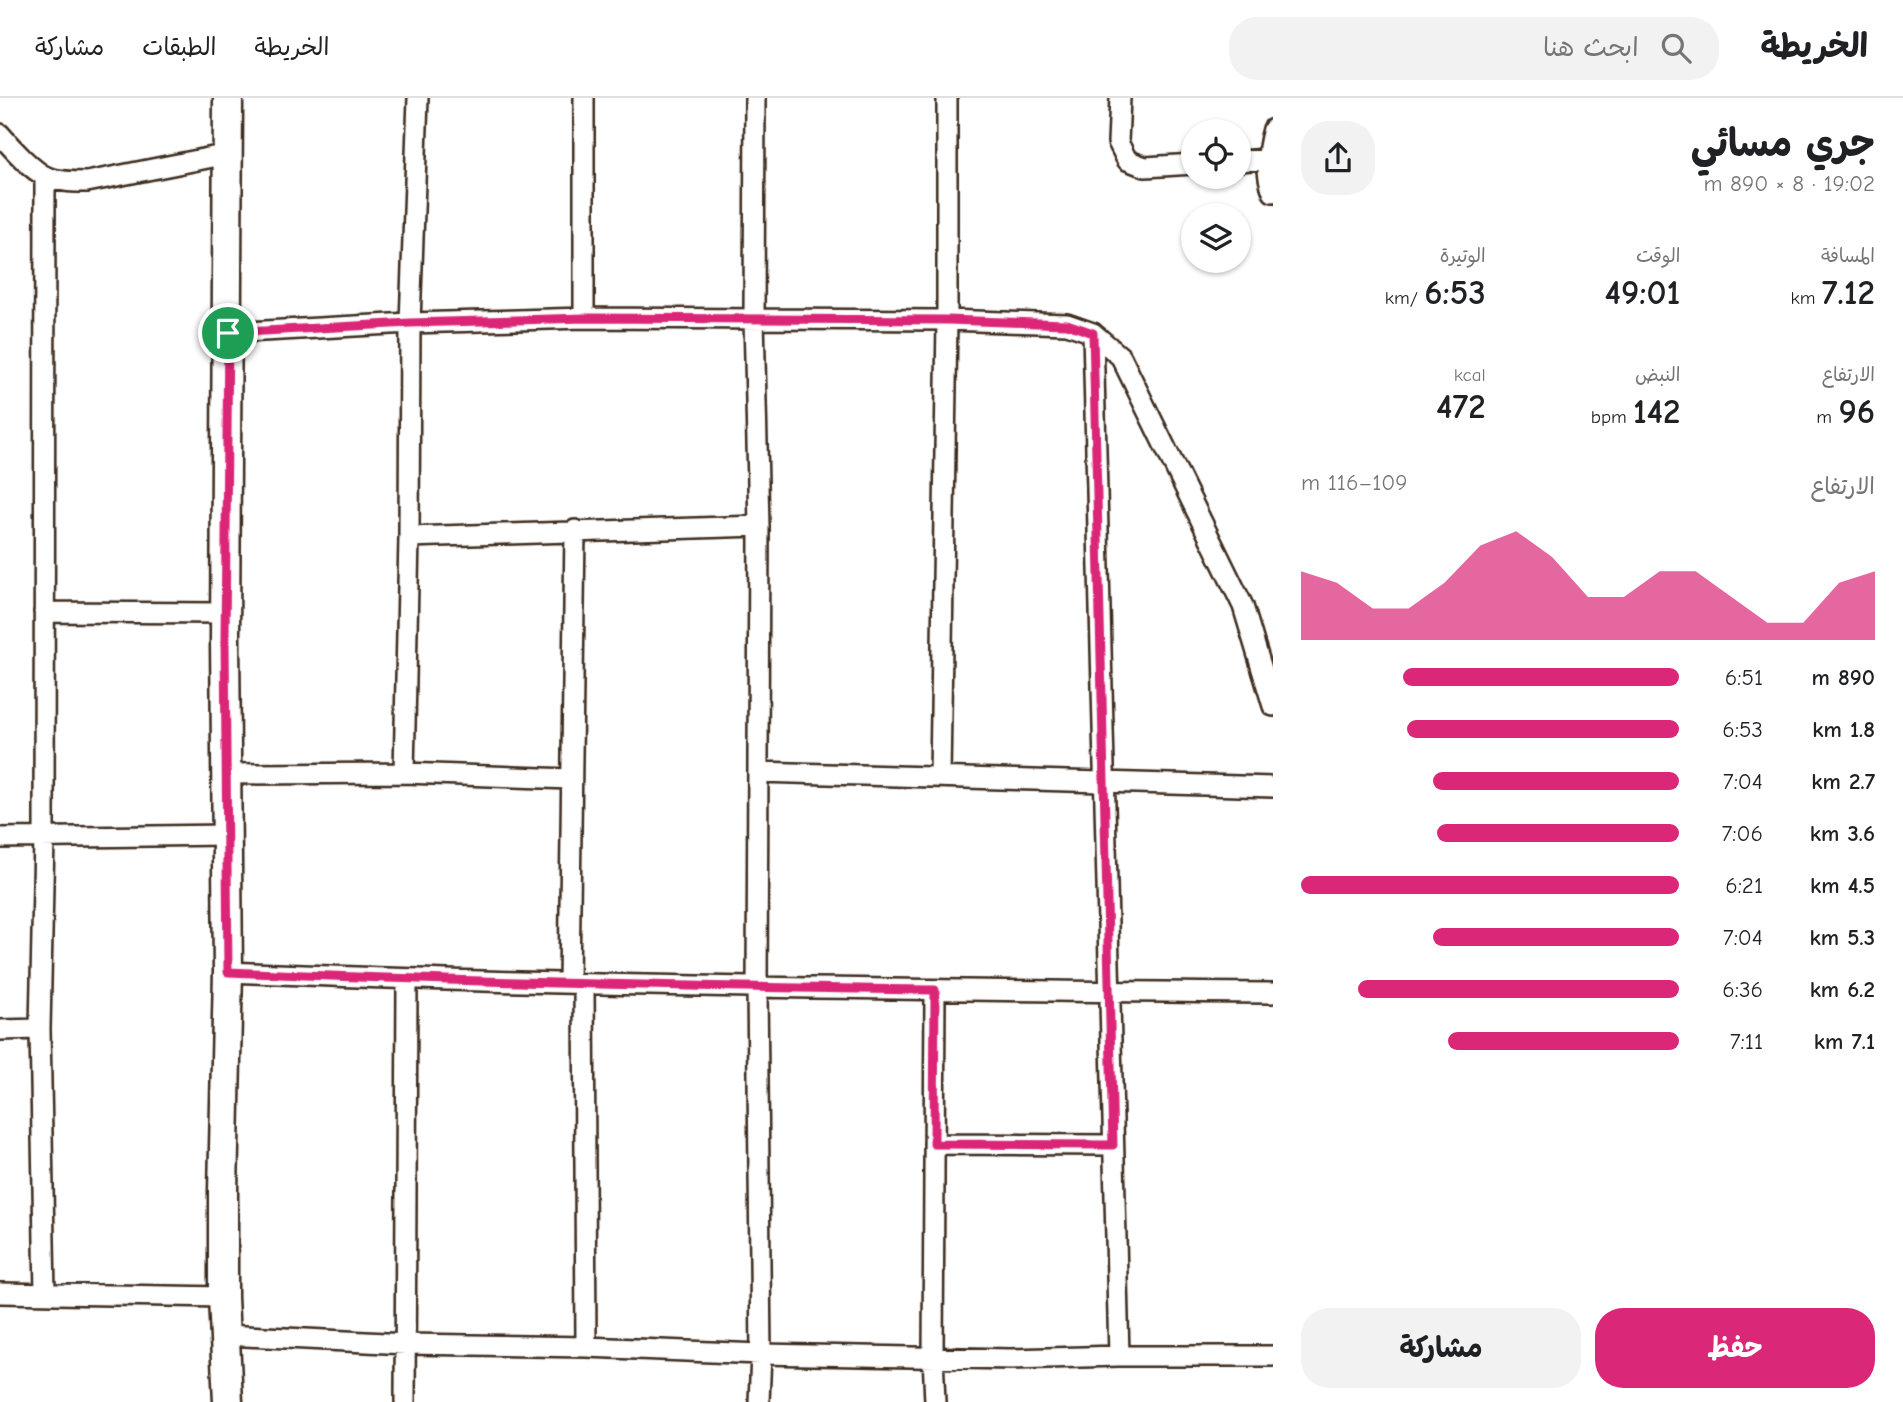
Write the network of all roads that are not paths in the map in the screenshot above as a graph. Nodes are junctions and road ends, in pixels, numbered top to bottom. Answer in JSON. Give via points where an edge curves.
{"nodes":[{"id":1,"x":228,"y":98,"type":"edge"},
{"id":2,"x":418,"y":98,"type":"edge"},
{"id":3,"x":584,"y":98,"type":"edge"},
{"id":4,"x":755,"y":98,"type":"edge"},
{"id":5,"x":947,"y":98,"type":"edge"},
{"id":6,"x":1120,"y":98,"type":"edge"},
{"id":7,"x":1273,"y":130,"type":"edge"},
{"id":8,"x":0,"y":134,"type":"edge"},
{"id":9,"x":228,"y":154,"type":"junction"},
{"id":10,"x":1268,"y":159,"type":"junction"},
{"id":11,"x":1251,"y":160,"type":"edge"},
{"id":12,"x":1181,"y":165,"type":"edge"},
{"id":13,"x":46,"y":177,"type":"junction"},
{"id":14,"x":1273,"y":192,"type":"edge"},
{"id":15,"x":584,"y":318,"type":"junction"},
{"id":16,"x":754,"y":318,"type":"junction"},
{"id":17,"x":947,"y":320,"type":"junction"},
{"id":18,"x":410,"y":323,"type":"junction"},
{"id":19,"x":228,"y":333,"type":"junction"},
{"id":20,"x":1093,"y":333,"type":"junction"},
{"id":21,"x":759,"y":526,"type":"junction"},
{"id":22,"x":575,"y":530,"type":"junction"},
{"id":23,"x":409,"y":537,"type":"junction"},
{"id":24,"x":44,"y":612,"type":"junction"},
{"id":25,"x":225,"y":613,"type":"junction"},
{"id":26,"x":1273,"y":706,"type":"edge"},
{"id":27,"x":758,"y":772,"type":"junction"},
{"id":28,"x":404,"y":773,"type":"junction"},
{"id":29,"x":227,"y":774,"type":"junction"},
{"id":30,"x":940,"y":778,"type":"junction"},
{"id":31,"x":571,"y":779,"type":"junction"},
{"id":32,"x":1104,"y":782,"type":"junction"},
{"id":33,"x":1273,"y":787,"type":"edge"},
{"id":34,"x":227,"y":835,"type":"junction"},
{"id":35,"x":0,"y":838,"type":"edge"},
{"id":36,"x":44,"y":838,"type":"junction"},
{"id":37,"x":228,"y":972,"type":"junction"},
{"id":38,"x":407,"y":980,"type":"junction"},
{"id":39,"x":576,"y":984,"type":"junction"},
{"id":40,"x":757,"y":988,"type":"junction"},
{"id":41,"x":935,"y":990,"type":"junction"},
{"id":42,"x":1109,"y":991,"type":"junction"},
{"id":43,"x":1273,"y":993,"type":"edge"},
{"id":44,"x":40,"y":1029,"type":"junction"},
{"id":45,"x":0,"y":1030,"type":"edge"},
{"id":46,"x":934,"y":1144,"type":"junction"},
{"id":47,"x":1113,"y":1145,"type":"junction"},
{"id":48,"x":0,"y":1293,"type":"edge"},
{"id":49,"x":45,"y":1294,"type":"junction"},
{"id":50,"x":223,"y":1297,"type":"junction"},
{"id":51,"x":226,"y":1335,"type":"junction"},
{"id":52,"x":406,"y":1344,"type":"junction"},
{"id":53,"x":586,"y":1347,"type":"junction"},
{"id":54,"x":761,"y":1354,"type":"junction"},
{"id":55,"x":933,"y":1356,"type":"junction"},
{"id":56,"x":1119,"y":1356,"type":"junction"},
{"id":57,"x":1273,"y":1356,"type":"edge"},
{"id":58,"x":228,"y":1402,"type":"edge"},
{"id":59,"x":405,"y":1402,"type":"edge"},
{"id":60,"x":759,"y":1402,"type":"edge"},
{"id":61,"x":934,"y":1402,"type":"edge"}],
"edges":[{"from":1,"to":9,"type":"street"},
{"from":2,"to":18,"type":"street"},
{"from":3,"to":15,"type":"street"},
{"from":4,"to":16,"type":"street"},
{"from":5,"to":17,"type":"street"},
{"from":6,"to":12,"type":"street","via":[[1118,142],[1127,160],[1146,167]]},
{"from":7,"to":10,"type":"street"},
{"from":8,"to":13,"type":"street"},
{"from":9,"to":13,"type":"street","via":[[87,181],[68,183]]},
{"from":9,"to":19,"type":"street"},
{"from":10,"to":11,"type":"street"},
{"from":10,"to":14,"type":"street"},
{"from":13,"to":24,"type":"street"},
{"from":15,"to":16,"type":"street"},
{"from":15,"to":18,"type":"street"},
{"from":16,"to":17,"type":"street"},
{"from":16,"to":21,"type":"street"},
{"from":17,"to":20,"type":"street","via":[[1067,324]]},
{"from":17,"to":30,"type":"street"},
{"from":18,"to":19,"type":"street"},
{"from":18,"to":23,"type":"street"},
{"from":19,"to":25,"type":"street"},
{"from":20,"to":26,"type":"street","via":[[1121,357],[1243,606]]},
{"from":20,"to":32,"type":"street"},
{"from":21,"to":22,"type":"street"},
{"from":21,"to":27,"type":"street"},
{"from":22,"to":23,"type":"street"},
{"from":22,"to":31,"type":"street"},
{"from":23,"to":28,"type":"street"},
{"from":24,"to":25,"type":"street"},
{"from":24,"to":36,"type":"street"},
{"from":25,"to":29,"type":"street"},
{"from":27,"to":30,"type":"street"},
{"from":27,"to":40,"type":"street"},
{"from":28,"to":29,"type":"street"},
{"from":28,"to":31,"type":"street"},
{"from":29,"to":34,"type":"street"},
{"from":30,"to":32,"type":"street"},
{"from":31,"to":39,"type":"street"},
{"from":32,"to":33,"type":"street"},
{"from":32,"to":42,"type":"street"},
{"from":34,"to":36,"type":"street"},
{"from":34,"to":37,"type":"street"},
{"from":35,"to":36,"type":"street"},
{"from":36,"to":44,"type":"street"},
{"from":37,"to":38,"type":"street"},
{"from":37,"to":50,"type":"street"},
{"from":38,"to":39,"type":"street"},
{"from":38,"to":52,"type":"street"},
{"from":39,"to":40,"type":"street"},
{"from":39,"to":53,"type":"street"},
{"from":40,"to":41,"type":"street"},
{"from":40,"to":54,"type":"street"},
{"from":41,"to":42,"type":"street"},
{"from":41,"to":46,"type":"street"},
{"from":42,"to":43,"type":"street"},
{"from":42,"to":47,"type":"street"},
{"from":44,"to":45,"type":"street"},
{"from":44,"to":49,"type":"street"},
{"from":46,"to":47,"type":"street"},
{"from":46,"to":55,"type":"street"},
{"from":47,"to":56,"type":"street"},
{"from":48,"to":49,"type":"street"},
{"from":49,"to":50,"type":"street"},
{"from":50,"to":51,"type":"street"},
{"from":51,"to":52,"type":"street"},
{"from":51,"to":58,"type":"street"},
{"from":52,"to":53,"type":"street"},
{"from":52,"to":59,"type":"street"},
{"from":53,"to":54,"type":"street"},
{"from":54,"to":55,"type":"street"},
{"from":54,"to":60,"type":"street"},
{"from":55,"to":56,"type":"street"},
{"from":55,"to":61,"type":"street"},
{"from":56,"to":57,"type":"street"}]}
